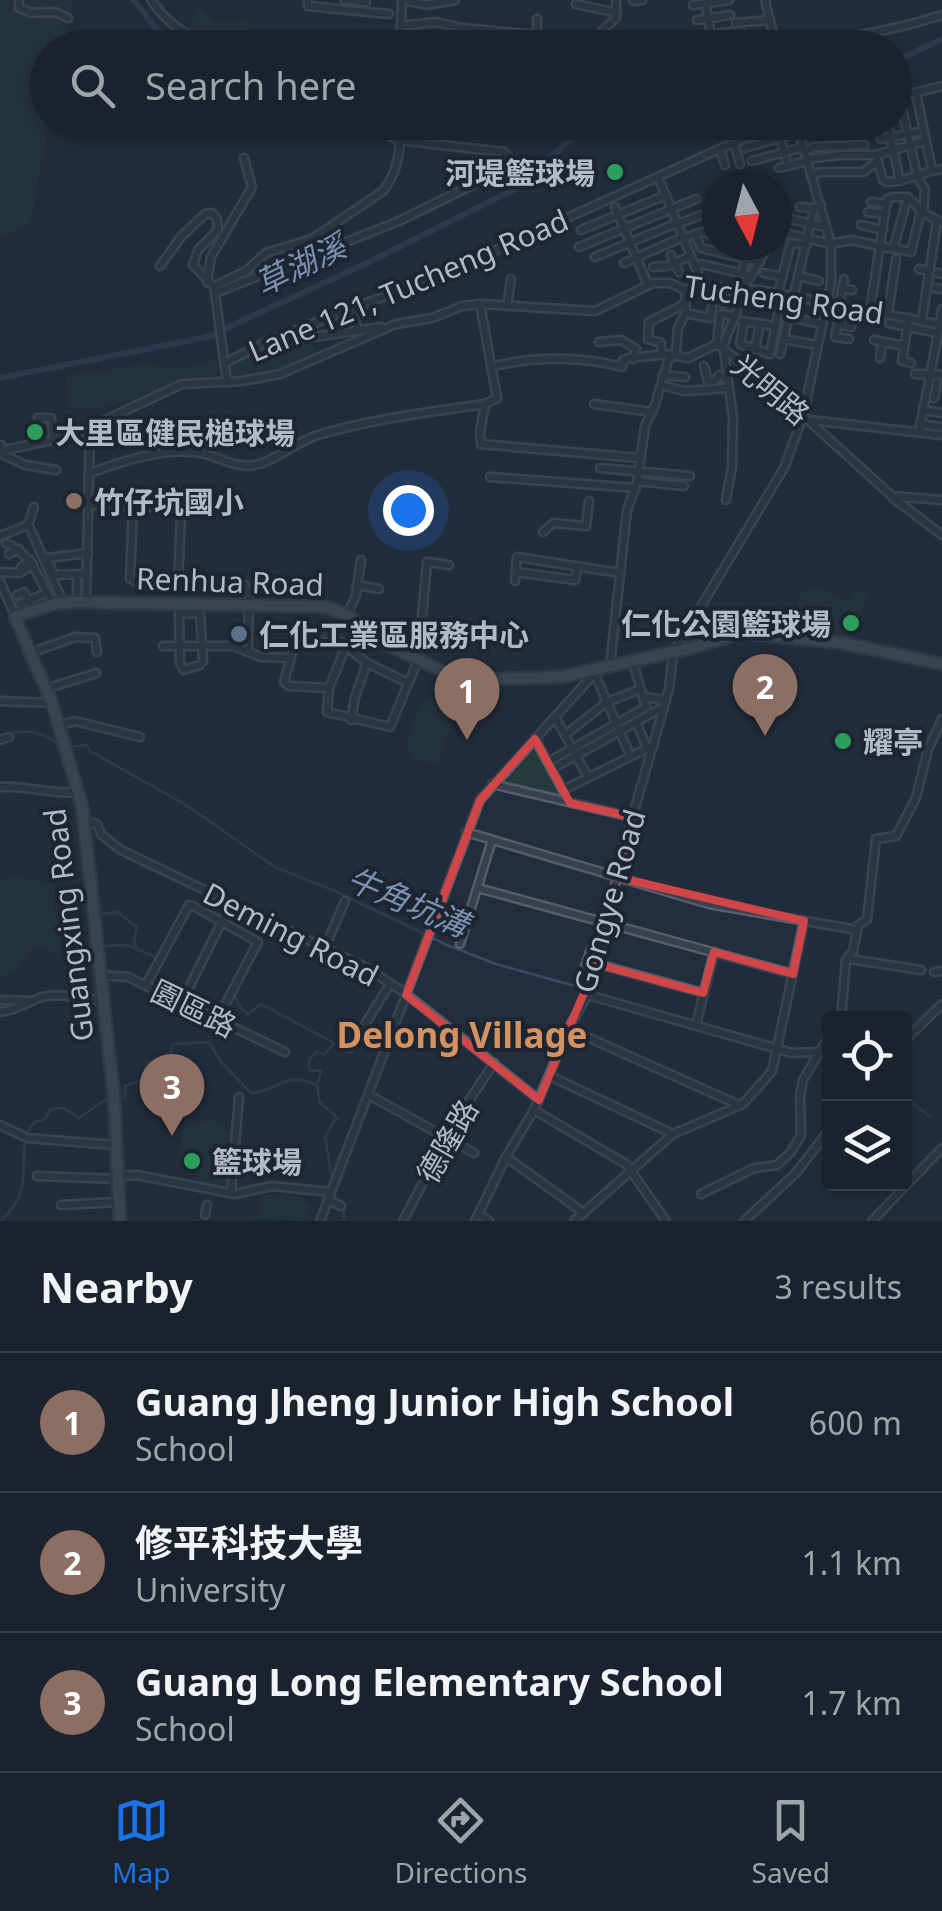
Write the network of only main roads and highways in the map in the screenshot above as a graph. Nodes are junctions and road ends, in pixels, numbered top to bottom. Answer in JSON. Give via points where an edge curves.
{"nodes":[{"id":1,"x":16,"y":617,"type":"joint"},
{"id":2,"x":942,"y":664,"type":"edge"},
{"id":3,"x":120,"y":1221,"type":"edge"}],
"edges":[{"from":1,"to":2,"type":"main road","name":"Renhua Road","via":[[29,601],[327,607],[381,642],[470,680],[551,679],[751,633]]},
{"from":1,"to":3,"type":"main road","name":"Guangxing Road","via":[[52,703],[84,821]]}]}
